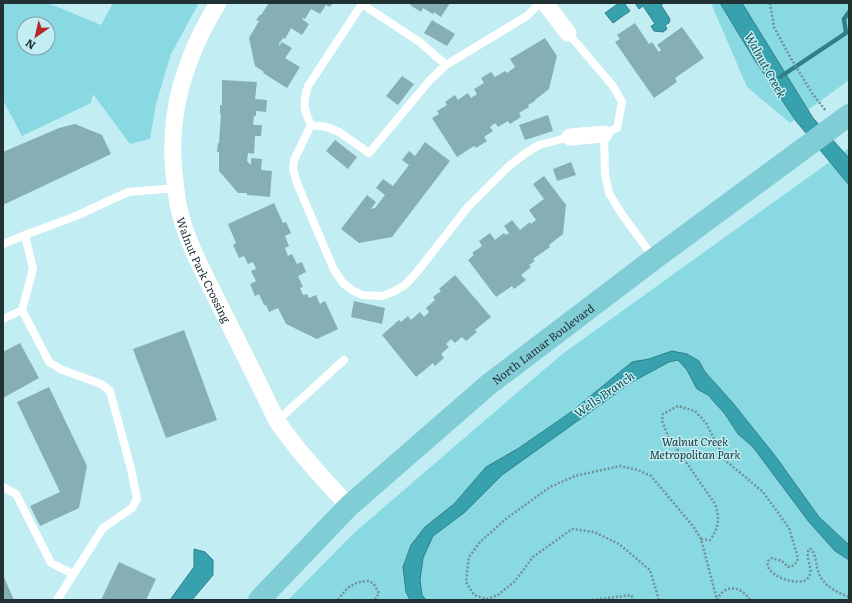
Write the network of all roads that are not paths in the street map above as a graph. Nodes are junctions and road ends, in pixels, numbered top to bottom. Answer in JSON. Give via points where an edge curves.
{"nodes":[{"id":1,"x":218,"y":3,"type":"edge"},
{"id":2,"x":540,"y":3,"type":"edge"},
{"id":3,"x":545,"y":3,"type":"edge"},
{"id":4,"x":568,"y":33,"type":"joint"},
{"id":5,"x":446,"y":65,"type":"junction"},
{"id":6,"x":849,"y":115,"type":"edge"},
{"id":7,"x":311,"y":125,"type":"junction"},
{"id":8,"x":604,"y":134,"type":"junction"},
{"id":9,"x":570,"y":137,"type":"joint"},
{"id":10,"x":176,"y":188,"type":"junction"},
{"id":11,"x":25,"y":235,"type":"junction"},
{"id":12,"x":3,"y":244,"type":"edge"},
{"id":13,"x":654,"y":259,"type":"junction"},
{"id":14,"x":22,"y":310,"type":"junction"},
{"id":15,"x":3,"y":319,"type":"edge"},
{"id":16,"x":344,"y":360,"type":"dead end"},
{"id":17,"x":277,"y":421,"type":"junction"},
{"id":18,"x":3,"y":487,"type":"edge"},
{"id":19,"x":349,"y":506,"type":"junction"},
{"id":20,"x":73,"y":574,"type":"junction"},
{"id":21,"x":57,"y":600,"type":"edge"},
{"id":22,"x":260,"y":600,"type":"edge"}],
"edges":[{"from":1,"to":10,"type":"street","name":"Walnut Park Crossing","via":[[190,55],[178,99],[172,162]]},
{"from":2,"to":5,"type":"lane","via":[[527,16]]},
{"from":3,"to":4,"type":"street"},
{"from":4,"to":8,"type":"lane","via":[[613,86],[622,102],[617,128]]},
{"from":5,"to":7,"type":"lane","via":[[430,80],[369,153],[339,132]]},
{"from":5,"to":7,"type":"lane","via":[[421,43],[362,4],[308,86],[304,101],[305,114]]},
{"from":6,"to":13,"type":"main road","name":"North Lamar Boulevard"},
{"from":7,"to":9,"type":"lane","via":[[294,160],[296,183],[334,270],[343,283],[362,295],[382,296],[405,285],[467,208],[509,166],[539,145]]},
{"from":8,"to":9,"type":"street"},
{"from":8,"to":13,"type":"lane","via":[[605,174],[609,194]]},
{"from":10,"to":11,"type":"lane","via":[[128,192],[76,216]]},
{"from":10,"to":17,"type":"street","name":"Walnut Park Crossing","via":[[178,207],[198,260]]},
{"from":11,"to":12,"type":"lane"},
{"from":11,"to":14,"type":"lane","via":[[33,269]]},
{"from":13,"to":19,"type":"main road","name":"North Lamar Boulevard","via":[[488,385]]},
{"from":14,"to":15,"type":"lane"},
{"from":14,"to":20,"type":"lane","via":[[49,362],[60,369],[101,384],[110,391],[137,499],[132,508],[102,528]]},
{"from":16,"to":17,"type":"lane"},
{"from":17,"to":19,"type":"street","name":"Walnut Park Crossing","via":[[290,441]]},
{"from":18,"to":20,"type":"lane","via":[[16,494],[51,563]]},
{"from":19,"to":22,"type":"main road","name":"North Lamar Boulevard"},
{"from":20,"to":21,"type":"lane"}]}
